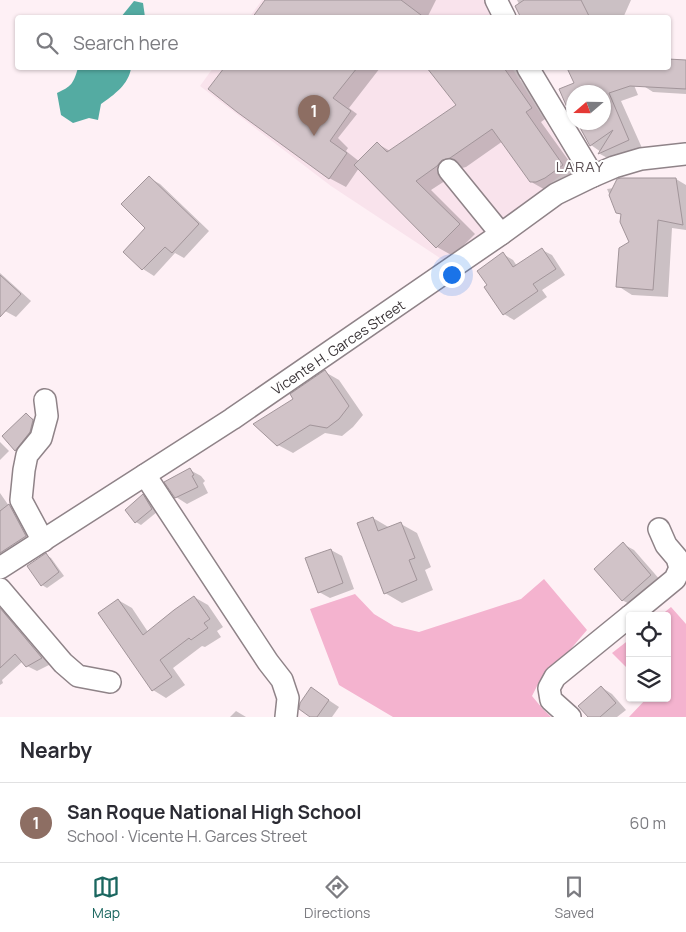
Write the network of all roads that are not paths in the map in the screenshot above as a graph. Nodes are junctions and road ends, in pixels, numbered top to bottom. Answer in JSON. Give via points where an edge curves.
{"nodes":[{"id":1,"x":496,"y":0,"type":"edge"},
{"id":2,"x":504,"y":15,"type":"edge"},
{"id":3,"x":529,"y":70,"type":"edge"},
{"id":4,"x":686,"y":154,"type":"edge"},
{"id":5,"x":449,"y":170,"type":"dead end"},
{"id":6,"x":593,"y":176,"type":"junction"},
{"id":7,"x":501,"y":234,"type":"junction"},
{"id":8,"x":45,"y":400,"type":"dead end"},
{"id":9,"x":145,"y":474,"type":"junction"},
{"id":10,"x":659,"y":529,"type":"dead end"},
{"id":11,"x":43,"y":541,"type":"junction"},
{"id":12,"x":0,"y":568,"type":"edge"},
{"id":13,"x":0,"y":589,"type":"edge"},
{"id":14,"x":635,"y":612,"type":"edge"},
{"id":15,"x":626,"y":619,"type":"edge"},
{"id":16,"x":110,"y":682,"type":"dead end"},
{"id":17,"x":286,"y":717,"type":"edge"},
{"id":18,"x":570,"y":717,"type":"edge"}],
"edges":[{"from":1,"to":2,"type":"street"},
{"from":3,"to":6,"type":"street"},
{"from":4,"to":6,"type":"street","name":"Vicente H. Garces Street","via":[[640,159]]},
{"from":5,"to":7,"type":"street"},
{"from":6,"to":7,"type":"street","name":"Vicente H. Garces Street","via":[[556,194]]},
{"from":7,"to":9,"type":"street","name":"Vicente H. Garces Street","via":[[232,419]]},
{"from":8,"to":11,"type":"street","via":[[47,416],[41,438],[27,454],[21,500]]},
{"from":9,"to":11,"type":"street","name":"Vicente H. Garces Street"},
{"from":9,"to":17,"type":"street","via":[[282,680],[288,698]]},
{"from":10,"to":14,"type":"street","via":[[680,568],[675,579]]},
{"from":11,"to":12,"type":"street","name":"Vicente H. Garces Street"},
{"from":13,"to":16,"type":"street","via":[[78,676]]},
{"from":15,"to":18,"type":"street","via":[[556,677],[549,688],[551,700]]}]}
